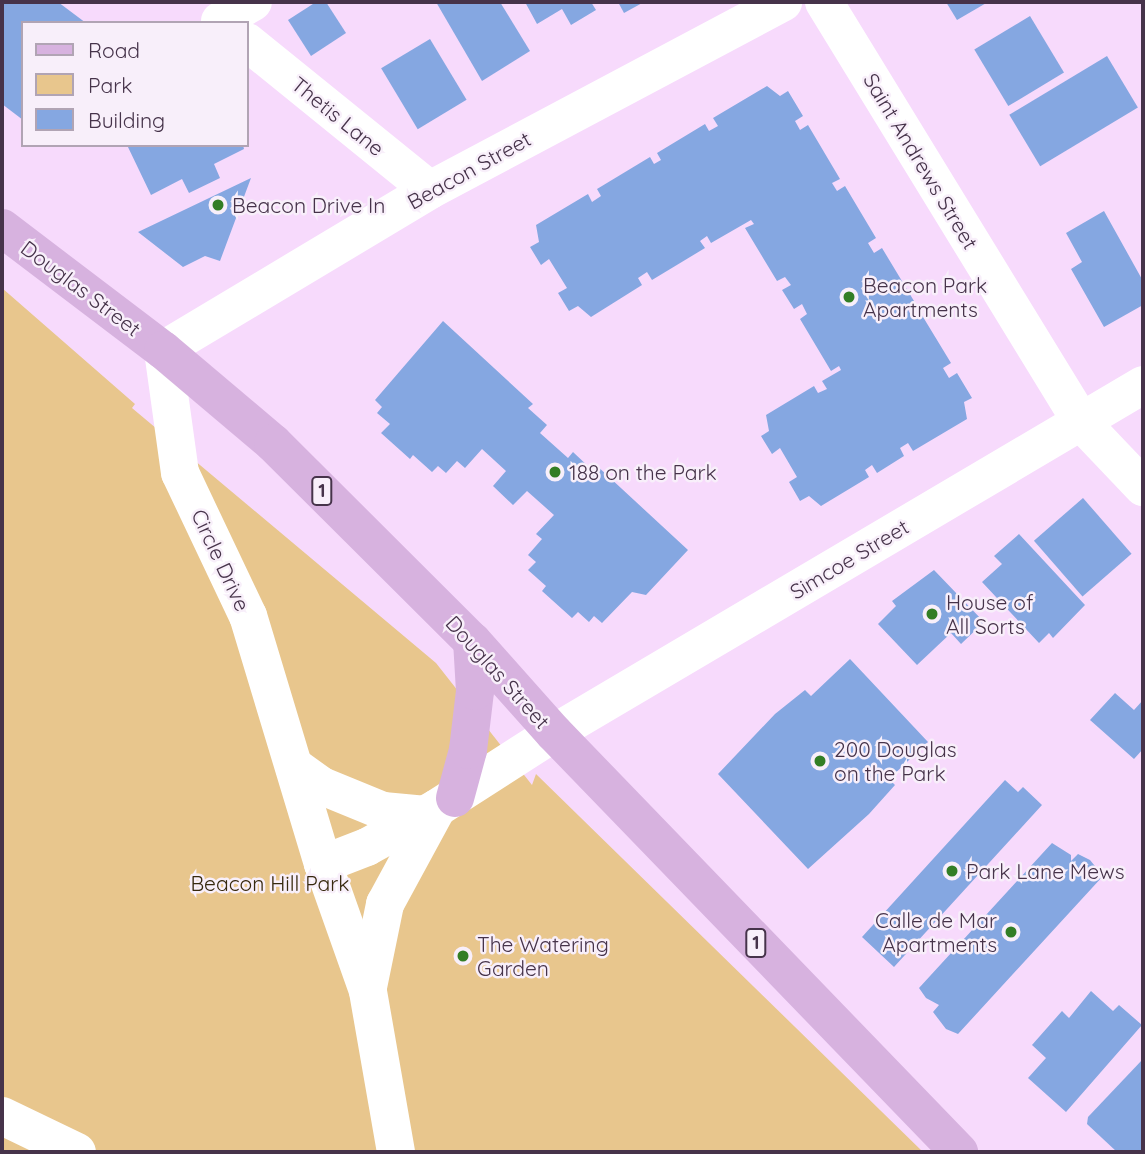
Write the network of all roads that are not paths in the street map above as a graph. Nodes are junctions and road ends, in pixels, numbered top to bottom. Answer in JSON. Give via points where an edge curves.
{"nodes":[{"id":1,"x":253,"y":2,"type":"edge"},
{"id":2,"x":783,"y":2,"type":"edge"},
{"id":3,"x":824,"y":2,"type":"edge"},
{"id":4,"x":223,"y":21,"type":"edge"},
{"id":5,"x":248,"y":44,"type":"edge"},
{"id":6,"x":430,"y":190,"type":"junction"},
{"id":7,"x":2,"y":228,"type":"edge"},
{"id":8,"x":163,"y":350,"type":"junction"},
{"id":9,"x":1143,"y":385,"type":"edge"},
{"id":10,"x":1081,"y":422,"type":"junction"},
{"id":11,"x":1143,"y":487,"type":"edge"},
{"id":12,"x":472,"y":641,"type":"junction"},
{"id":13,"x":554,"y":733,"type":"junction"},
{"id":14,"x":294,"y":766,"type":"junction"},
{"id":15,"x":439,"y":807,"type":"junction"},
{"id":16,"x":323,"y":864,"type":"junction"},
{"id":17,"x":368,"y":991,"type":"junction"},
{"id":18,"x":2,"y":1116,"type":"edge"},
{"id":19,"x":77,"y":1152,"type":"edge"},
{"id":20,"x":396,"y":1152,"type":"edge"},
{"id":21,"x":959,"y":1152,"type":"edge"}],
"edges":[{"from":1,"to":4,"type":"street"},
{"from":2,"to":6,"type":"street","name":"Beacon Street"},
{"from":3,"to":10,"type":"street","name":"Saint Andrews Street"},
{"from":5,"to":6,"type":"street","name":"Thetis Lane"},
{"from":6,"to":8,"type":"street","name":"Beacon Street"},
{"from":7,"to":8,"type":"main road","name":"Douglas Street","number":"1"},
{"from":8,"to":12,"type":"main road","name":"Douglas Street","number":"1","via":[[273,443]]},
{"from":8,"to":14,"type":"street","name":"Circle Drive","via":[[180,473],[248,616]]},
{"from":9,"to":10,"type":"street","name":"Simcoe Street"},
{"from":10,"to":11,"type":"street","name":"Saint Andrews Street"},
{"from":10,"to":13,"type":"street","name":"Simcoe Street"},
{"from":12,"to":13,"type":"main road","name":"Douglas Street","number":"1"},
{"from":12,"to":15,"type":"main road","via":[[475,691],[468,750]]},
{"from":13,"to":15,"type":"street","name":"Circle Drive"},
{"from":13,"to":21,"type":"main road","name":"Douglas Street","number":"1"},
{"from":14,"to":15,"type":"street","via":[[322,786],[372,807]]},
{"from":14,"to":16,"type":"street","name":"Circle Drive"},
{"from":15,"to":16,"type":"street","name":"Circle Drive","via":[[367,847]]},
{"from":15,"to":17,"type":"street","name":"Circle Drive","via":[[385,904],[373,946]]},
{"from":16,"to":17,"type":"street","name":"Circle Drive"},
{"from":17,"to":20,"type":"street","name":"Circle Drive"},
{"from":18,"to":19,"type":"street"}]}
